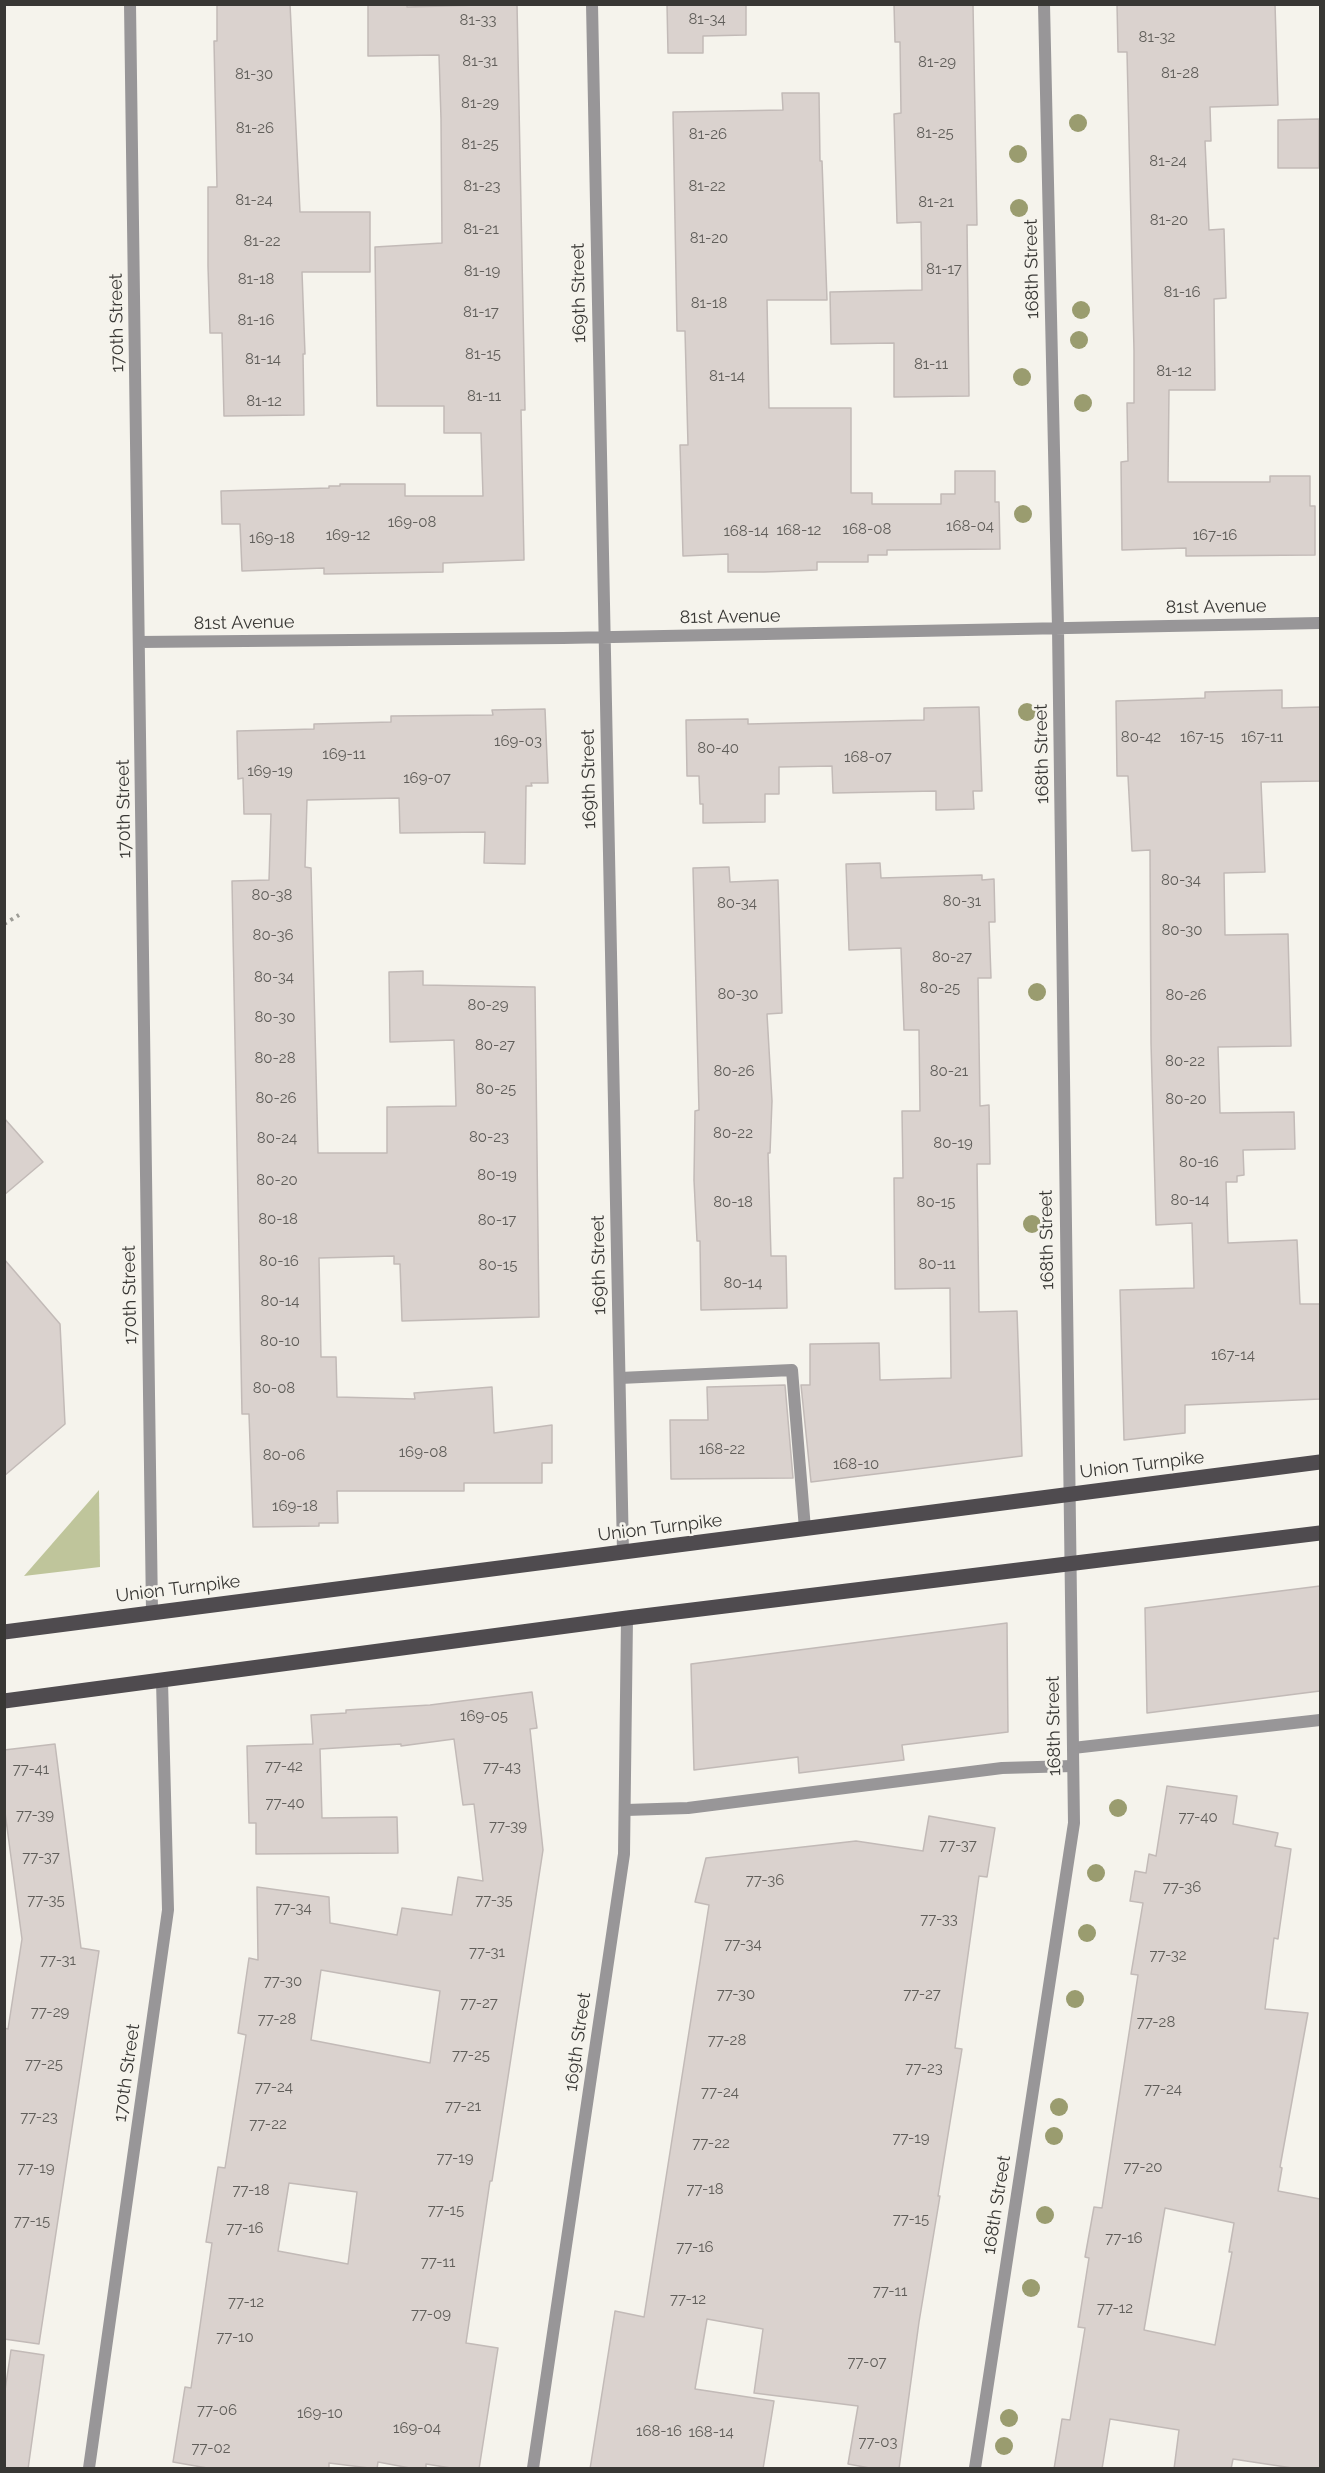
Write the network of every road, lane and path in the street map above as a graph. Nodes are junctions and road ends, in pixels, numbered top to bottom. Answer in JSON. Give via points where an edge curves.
{"nodes":[{"id":1,"x":130,"y":4,"type":"edge"},
{"id":2,"x":592,"y":4,"type":"edge"},
{"id":3,"x":1044,"y":4,"type":"edge"},
{"id":4,"x":1320,"y":623,"type":"edge"},
{"id":5,"x":1058,"y":628,"type":"junction"},
{"id":6,"x":604,"y":637,"type":"junction"},
{"id":7,"x":140,"y":642,"type":"junction"},
{"id":8,"x":19,"y":915,"type":"dead end"},
{"id":9,"x":4,"y":924,"type":"edge"},
{"id":10,"x":620,"y":1378,"type":"junction"},
{"id":11,"x":1320,"y":1462,"type":"edge"},
{"id":12,"x":1068,"y":1494,"type":"junction"},
{"id":13,"x":805,"y":1529,"type":"junction"},
{"id":14,"x":1320,"y":1533,"type":"edge"},
{"id":15,"x":623,"y":1553,"type":"junction"},
{"id":16,"x":1070,"y":1563,"type":"junction"},
{"id":17,"x":153,"y":1612,"type":"junction"},
{"id":18,"x":627,"y":1618,"type":"junction"},
{"id":19,"x":4,"y":1632,"type":"edge"},
{"id":20,"x":162,"y":1681,"type":"junction"},
{"id":21,"x":4,"y":1701,"type":"edge"},
{"id":22,"x":1320,"y":1720,"type":"edge"},
{"id":23,"x":1073,"y":1748,"type":"junction"},
{"id":24,"x":1073,"y":1766,"type":"junction"},
{"id":25,"x":626,"y":1809,"type":"junction"},
{"id":26,"x":89,"y":2469,"type":"edge"},
{"id":27,"x":533,"y":2469,"type":"edge"},
{"id":28,"x":975,"y":2469,"type":"edge"}],
"edges":[{"from":1,"to":7,"type":"street","name":"170th Street"},
{"from":2,"to":6,"type":"street","name":"169th Street"},
{"from":3,"to":5,"type":"street","name":"168th Street"},
{"from":4,"to":5,"type":"street","name":"81st Avenue"},
{"from":5,"to":6,"type":"street","name":"81st Avenue"},
{"from":5,"to":12,"type":"street","name":"168th Street"},
{"from":6,"to":7,"type":"street","name":"81st Avenue"},
{"from":6,"to":10,"type":"street","name":"169th Street"},
{"from":7,"to":17,"type":"street","name":"170th Street"},
{"from":8,"to":9,"type":"path"},
{"from":10,"to":13,"type":"street","via":[[792,1370]]},
{"from":10,"to":15,"type":"street","name":"169th Street"},
{"from":11,"to":12,"type":"main road","name":"Union Turnpike"},
{"from":12,"to":13,"type":"main road","name":"Union Turnpike"},
{"from":12,"to":16,"type":"street","name":"168th Street"},
{"from":13,"to":15,"type":"main road","name":"Union Turnpike"},
{"from":14,"to":16,"type":"main road"},
{"from":15,"to":17,"type":"main road","name":"Union Turnpike"},
{"from":16,"to":18,"type":"main road"},
{"from":16,"to":23,"type":"street","name":"168th Street"},
{"from":17,"to":19,"type":"main road","name":"Union Turnpike"},
{"from":18,"to":20,"type":"main road"},
{"from":18,"to":25,"type":"street","name":"169th Street"},
{"from":20,"to":21,"type":"main road"},
{"from":20,"to":26,"type":"street","name":"170th Street","via":[[168,1910]]},
{"from":22,"to":23,"type":"street"},
{"from":23,"to":24,"type":"street","name":"168th Street"},
{"from":24,"to":25,"type":"street","via":[[1002,1768],[688,1808]]},
{"from":24,"to":28,"type":"street","name":"168th Street","via":[[1074,1823]]},
{"from":25,"to":27,"type":"street","name":"169th Street","via":[[624,1854]]}]}
